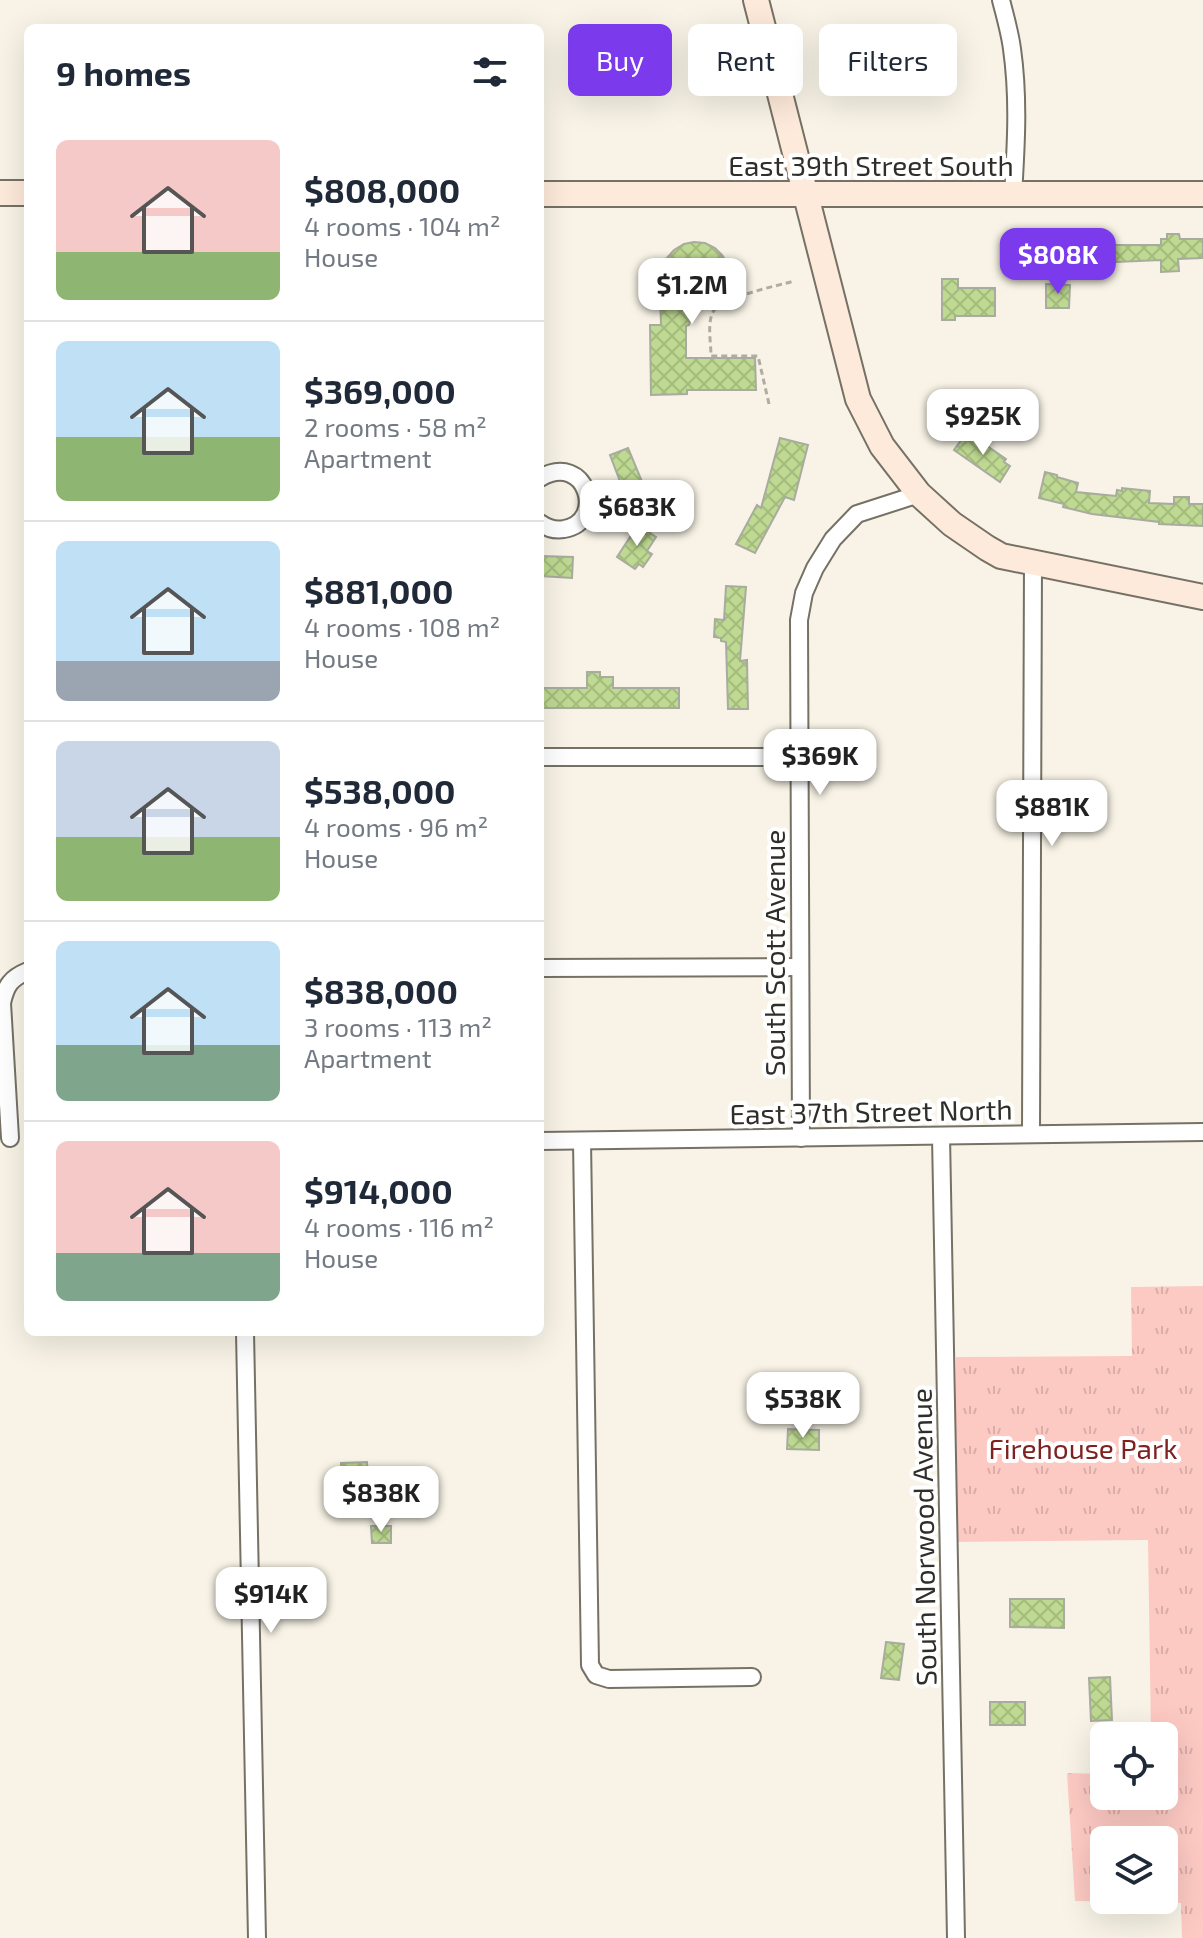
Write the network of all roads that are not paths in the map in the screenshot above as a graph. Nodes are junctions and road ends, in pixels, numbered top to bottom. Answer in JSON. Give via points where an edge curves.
{"nodes":[{"id":1,"x":756,"y":0,"type":"edge"},
{"id":2,"x":1001,"y":0,"type":"edge"},
{"id":3,"x":0,"y":193,"type":"edge"},
{"id":4,"x":24,"y":193,"type":"edge"},
{"id":5,"x":544,"y":194,"type":"edge"},
{"id":6,"x":1203,"y":194,"type":"edge"},
{"id":7,"x":1013,"y":195,"type":"junction"},
{"id":8,"x":806,"y":196,"type":"junction"},
{"id":9,"x":544,"y":476,"type":"edge"},
{"id":10,"x":919,"y":494,"type":"junction"},
{"id":11,"x":544,"y":526,"type":"edge"},
{"id":12,"x":1033,"y":562,"type":"junction"},
{"id":13,"x":1203,"y":597,"type":"edge"},
{"id":14,"x":544,"y":757,"type":"edge"},
{"id":15,"x":799,"y":757,"type":"junction"},
{"id":16,"x":800,"y":967,"type":"junction"},
{"id":17,"x":544,"y":968,"type":"edge"},
{"id":18,"x":24,"y":973,"type":"edge"},
{"id":19,"x":1203,"y":1132,"type":"edge"},
{"id":20,"x":1031,"y":1134,"type":"junction"},
{"id":21,"x":7,"y":1135,"type":"edge"},
{"id":22,"x":941,"y":1136,"type":"junction"},
{"id":23,"x":801,"y":1138,"type":"junction"},
{"id":24,"x":544,"y":1141,"type":"edge"},
{"id":25,"x":582,"y":1141,"type":"junction"},
{"id":26,"x":245,"y":1336,"type":"edge"},
{"id":27,"x":752,"y":1677,"type":"dead end"},
{"id":28,"x":257,"y":1938,"type":"edge"},
{"id":29,"x":956,"y":1938,"type":"edge"}],
"edges":[{"from":1,"to":8,"type":"street"},
{"from":2,"to":7,"type":"street","via":[[1015,71]]},
{"from":3,"to":4,"type":"street"},
{"from":5,"to":8,"type":"street","name":"East 39th Street South"},
{"from":6,"to":7,"type":"street","name":"East 39th Street South"},
{"from":7,"to":8,"type":"street","name":"East 39th Street South"},
{"from":8,"to":10,"type":"street","via":[[858,399],[882,446]]},
{"from":9,"to":11,"type":"street","via":[[572,474],[587,491],[589,503],[586,514],[569,529]]},
{"from":10,"to":12,"type":"street","via":[[987,548]]},
{"from":10,"to":15,"type":"street","name":"South Scott Avenue","via":[[857,514],[815,568],[799,620]]},
{"from":12,"to":13,"type":"street"},
{"from":12,"to":20,"type":"street"},
{"from":14,"to":15,"type":"street"},
{"from":15,"to":16,"type":"street","name":"South Scott Avenue"},
{"from":16,"to":17,"type":"street"},
{"from":16,"to":23,"type":"street","name":"South Scott Avenue"},
{"from":18,"to":21,"type":"street","via":[[5,988],[2,1003]]},
{"from":19,"to":20,"type":"street","name":"East 37th Street North"},
{"from":20,"to":22,"type":"street","name":"East 37th Street North"},
{"from":22,"to":23,"type":"street","name":"East 37th Street North"},
{"from":22,"to":29,"type":"street","name":"South Norwood Avenue"},
{"from":23,"to":25,"type":"street","name":"East 37th Street North"},
{"from":24,"to":25,"type":"street","name":"East 37th Street North"},
{"from":25,"to":27,"type":"street","via":[[590,1665],[596,1675],[609,1679]]},
{"from":26,"to":28,"type":"street"}]}
